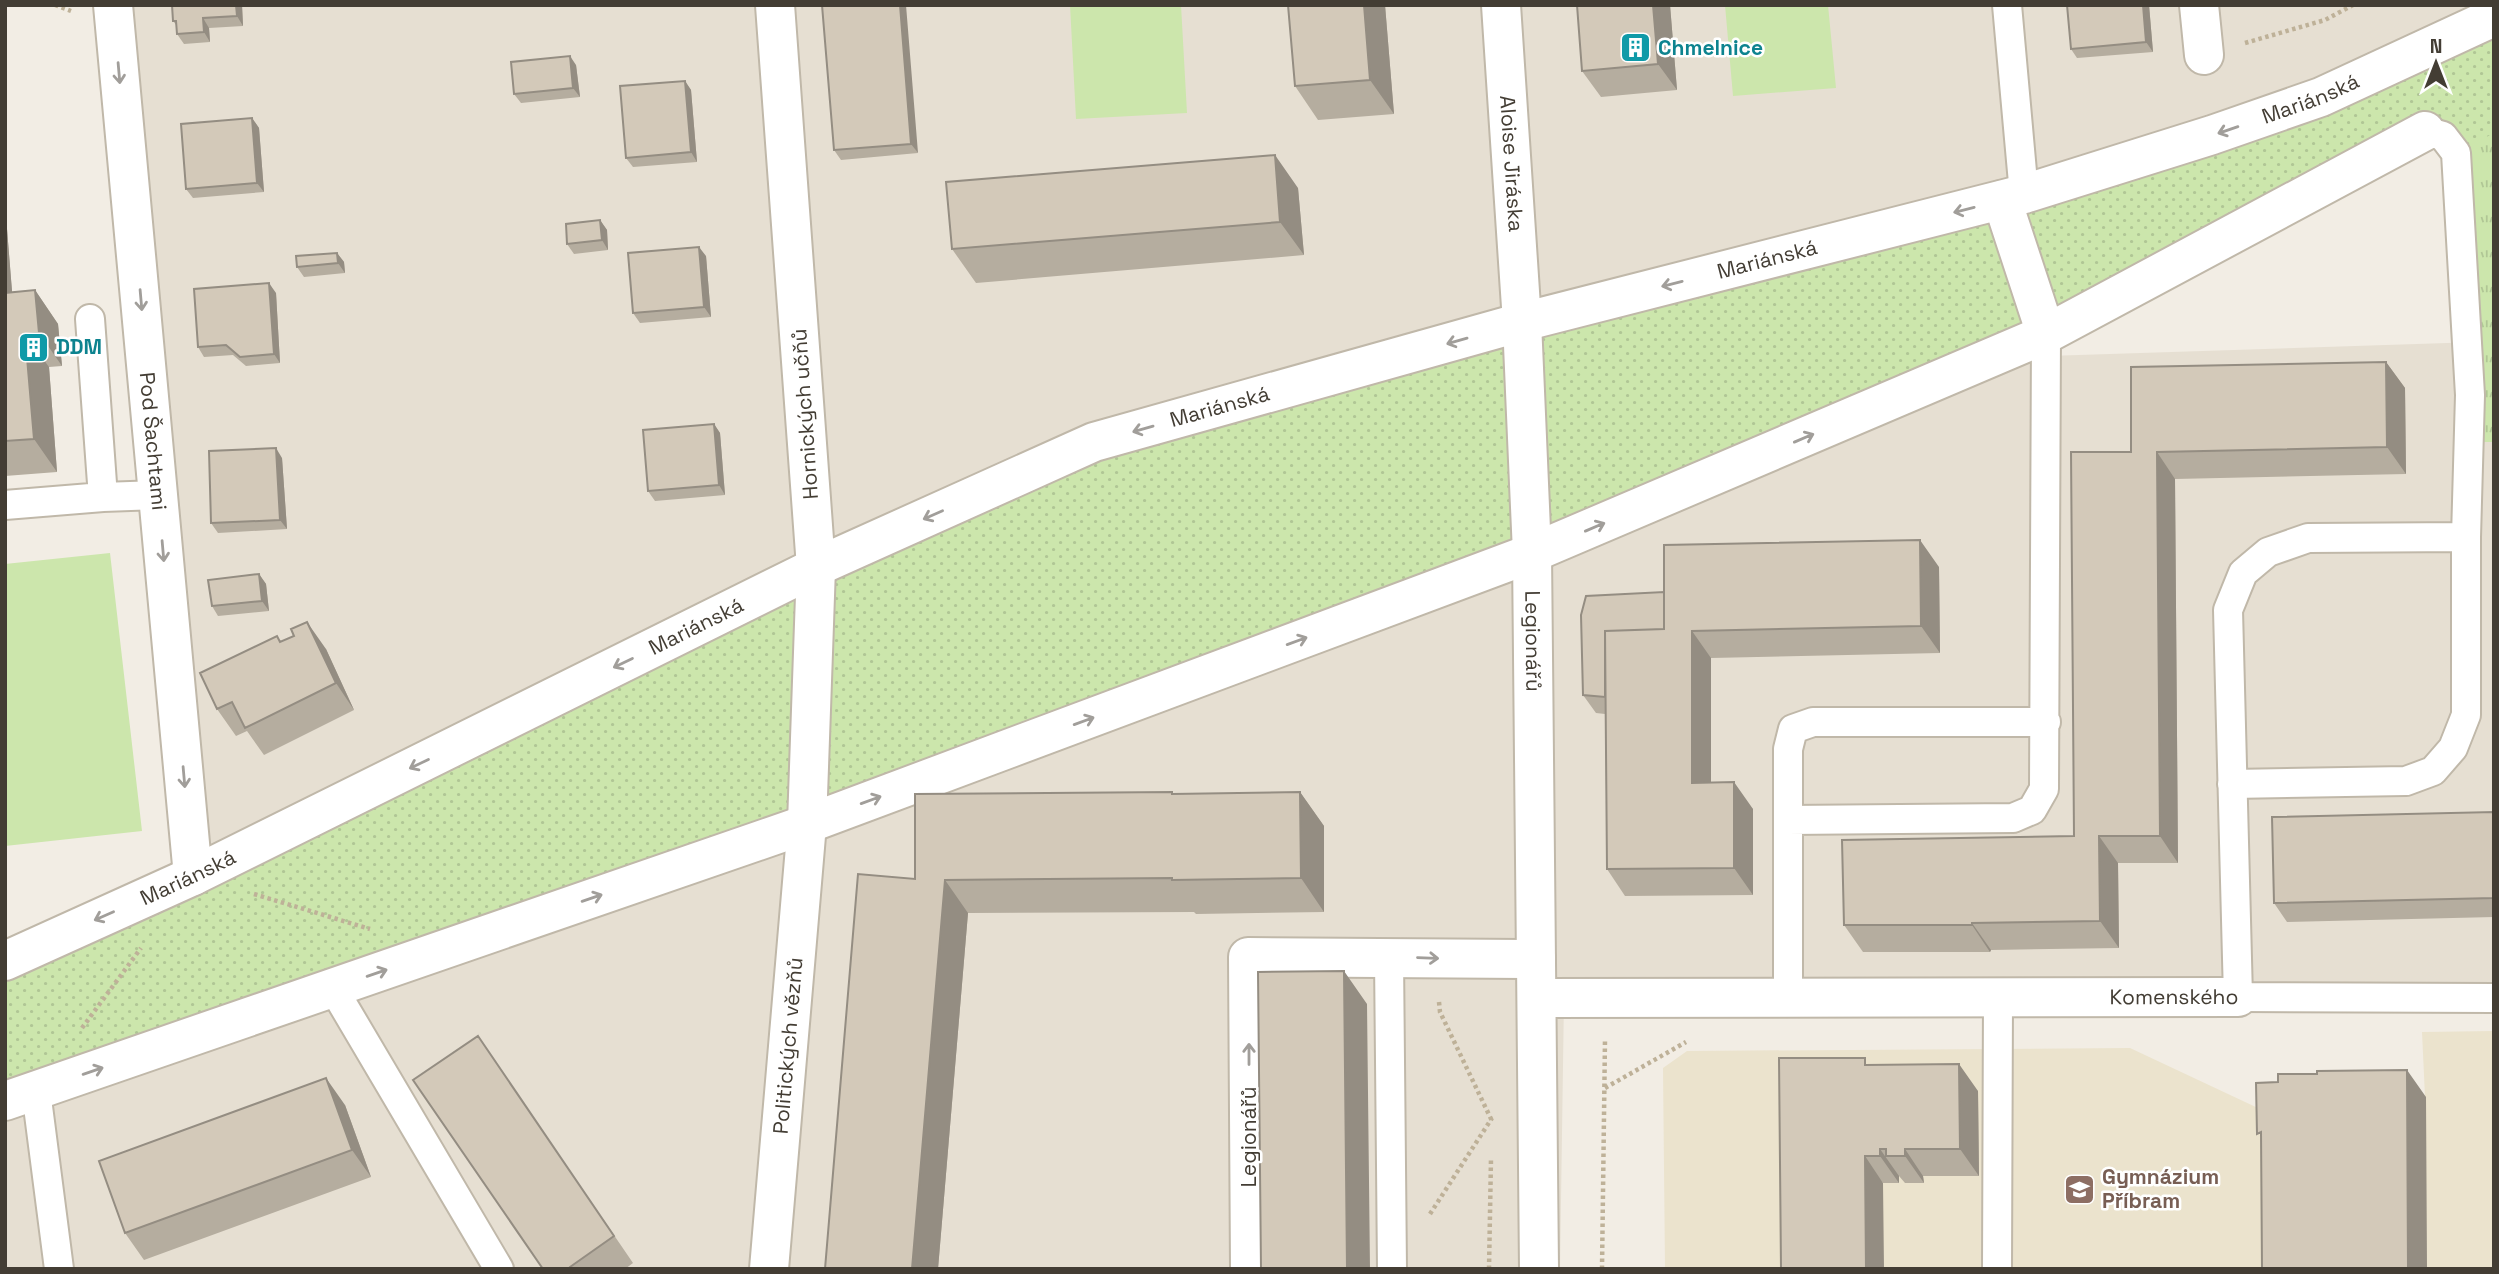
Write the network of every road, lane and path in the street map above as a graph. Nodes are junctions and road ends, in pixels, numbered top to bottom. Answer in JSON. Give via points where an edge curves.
{"nodes":[{"id":1,"x":113,"y":5,"type":"edge"},
{"id":2,"x":775,"y":5,"type":"edge"},
{"id":3,"x":1501,"y":5,"type":"edge"},
{"id":4,"x":2007,"y":5,"type":"edge"},
{"id":5,"x":2199,"y":5,"type":"edge"},
{"id":6,"x":2353,"y":5,"type":"edge"},
{"id":7,"x":2494,"y":17,"type":"edge"},
{"id":8,"x":2204,"y":55,"type":"joint"},
{"id":9,"x":2425,"y":131,"type":"joint"},
{"id":10,"x":2013,"y":197,"type":"junction"},
{"id":11,"x":90,"y":318,"type":"dead end"},
{"id":12,"x":1522,"y":322,"type":"junction"},
{"id":13,"x":2046,"y":334,"type":"junction"},
{"id":14,"x":158,"y":495,"type":"junction"},
{"id":15,"x":103,"y":497,"type":"junction"},
{"id":16,"x":5,"y":505,"type":"edge"},
{"id":17,"x":2466,"y":537,"type":"junction"},
{"id":18,"x":1532,"y":554,"type":"junction"},
{"id":19,"x":816,"y":567,"type":"junction"},
{"id":20,"x":2046,"y":722,"type":"junction"},
{"id":21,"x":2232,"y":784,"type":"junction"},
{"id":22,"x":1788,"y":820,"type":"junction"},
{"id":23,"x":807,"y":824,"type":"junction"},
{"id":24,"x":193,"y":876,"type":"junction"},
{"id":25,"x":376,"y":931,"type":"dead end"},
{"id":26,"x":146,"y":940,"type":"dead end"},
{"id":27,"x":1388,"y":957,"type":"junction"},
{"id":28,"x":1437,"y":958,"type":"junction"},
{"id":29,"x":1536,"y":959,"type":"junction"},
{"id":30,"x":5,"y":961,"type":"edge"},
{"id":31,"x":333,"y":988,"type":"junction"},
{"id":32,"x":2238,"y":997,"type":"junction"},
{"id":33,"x":1536,"y":998,"type":"junction"},
{"id":34,"x":1606,"y":998,"type":"junction"},
{"id":35,"x":1788,"y":998,"type":"junction"},
{"id":36,"x":1998,"y":998,"type":"junction"},
{"id":37,"x":2494,"y":998,"type":"edge"},
{"id":38,"x":75,"y":1037,"type":"dead end"},
{"id":39,"x":21,"y":1096,"type":"edge"},
{"id":40,"x":1492,"y":1118,"type":"junction"},
{"id":41,"x":1492,"y":1131,"type":"dead end"},
{"id":42,"x":1492,"y":1145,"type":"dead end"},
{"id":43,"x":1425,"y":1222,"type":"dead end"},
{"id":44,"x":59,"y":1269,"type":"edge"},
{"id":45,"x":499,"y":1269,"type":"edge"},
{"id":46,"x":769,"y":1269,"type":"edge"},
{"id":47,"x":1250,"y":1269,"type":"edge"},
{"id":48,"x":1392,"y":1269,"type":"edge"},
{"id":49,"x":1489,"y":1269,"type":"edge"},
{"id":50,"x":1539,"y":1269,"type":"edge"},
{"id":51,"x":1602,"y":1269,"type":"edge"},
{"id":52,"x":1997,"y":1269,"type":"edge"}],
"edges":[{"from":1,"to":14,"type":"street","name":"Pod Šachtami","one_way":true},
{"from":2,"to":19,"type":"street","name":"Hornických učňů"},
{"from":3,"to":12,"type":"street","name":"Aloise Jiráska"},
{"from":4,"to":10,"type":"lane"},
{"from":5,"to":8,"type":"street"},
{"from":6,"to":8,"type":"path","via":[[2325,20]]},
{"from":7,"to":10,"type":"street","name":"Mariánská","one_way":true,"via":[[2320,97]]},
{"from":9,"to":13,"type":"street"},
{"from":9,"to":17,"type":"lane","via":[[2443,136],[2456,153],[2470,395]]},
{"from":10,"to":12,"type":"street","name":"Mariánská","one_way":true},
{"from":10,"to":13,"type":"street"},
{"from":11,"to":15,"type":"lane"},
{"from":12,"to":18,"type":"street","name":"Legionářů"},
{"from":12,"to":19,"type":"street","name":"Mariánská","one_way":true,"via":[[1094,442]]},
{"from":18,"to":13,"type":"street","one_way":true},
{"from":13,"to":20,"type":"lane"},
{"from":14,"to":15,"type":"lane"},
{"from":14,"to":24,"type":"street","name":"Pod Šachtami","one_way":true},
{"from":15,"to":16,"type":"lane"},
{"from":17,"to":21,"type":"lane","via":[[2466,715],[2453,748],[2432,771],[2406,781]]},
{"from":17,"to":21,"type":"lane","name":"Komenského","via":[[2308,538],[2268,552],[2243,573],[2228,610]]},
{"from":23,"to":18,"type":"street","one_way":true},
{"from":18,"to":29,"type":"street","name":"Legionářů"},
{"from":19,"to":23,"type":"street","name":"Hornických učňů"},
{"from":19,"to":24,"type":"street","name":"Mariánská","one_way":true},
{"from":20,"to":22,"type":"lane","via":[[2044,789],[2032,810],[2013,818]]},
{"from":20,"to":22,"type":"lane","via":[[1813,722],[1793,729],[1788,749]]},
{"from":21,"to":32,"type":"lane","name":"Komenského"},
{"from":22,"to":35,"type":"lane"},
{"from":31,"to":23,"type":"street","one_way":true},
{"from":23,"to":46,"type":"street","name":"Politických vězňů"},
{"from":24,"to":25,"type":"path"},
{"from":24,"to":30,"type":"street","name":"Mariánská","one_way":true},
{"from":26,"to":38,"type":"path"},
{"from":27,"to":28,"type":"street","name":"Legionářů","one_way":true},
{"from":47,"to":27,"type":"street","name":"Legionářů","one_way":true,"via":[[1248,957]]},
{"from":27,"to":48,"type":"lane"},
{"from":28,"to":29,"type":"street","name":"Legionářů"},
{"from":28,"to":40,"type":"path","via":[[1440,1012]]},
{"from":29,"to":33,"type":"street","name":"Legionářů"},
{"from":39,"to":31,"type":"street","one_way":true},
{"from":31,"to":45,"type":"lane"},
{"from":32,"to":36,"type":"street","name":"Komenského"},
{"from":32,"to":37,"type":"lane"},
{"from":33,"to":34,"type":"street","name":"Komenského"},
{"from":33,"to":50,"type":"street","name":"Legionářů"},
{"from":34,"to":35,"type":"street","name":"Komenského"},
{"from":34,"to":51,"type":"path"},
{"from":35,"to":36,"type":"street","name":"Komenského"},
{"from":36,"to":52,"type":"lane"},
{"from":39,"to":44,"type":"lane"},
{"from":40,"to":41,"type":"path"},
{"from":40,"to":43,"type":"path"},
{"from":42,"to":49,"type":"path"}]}
